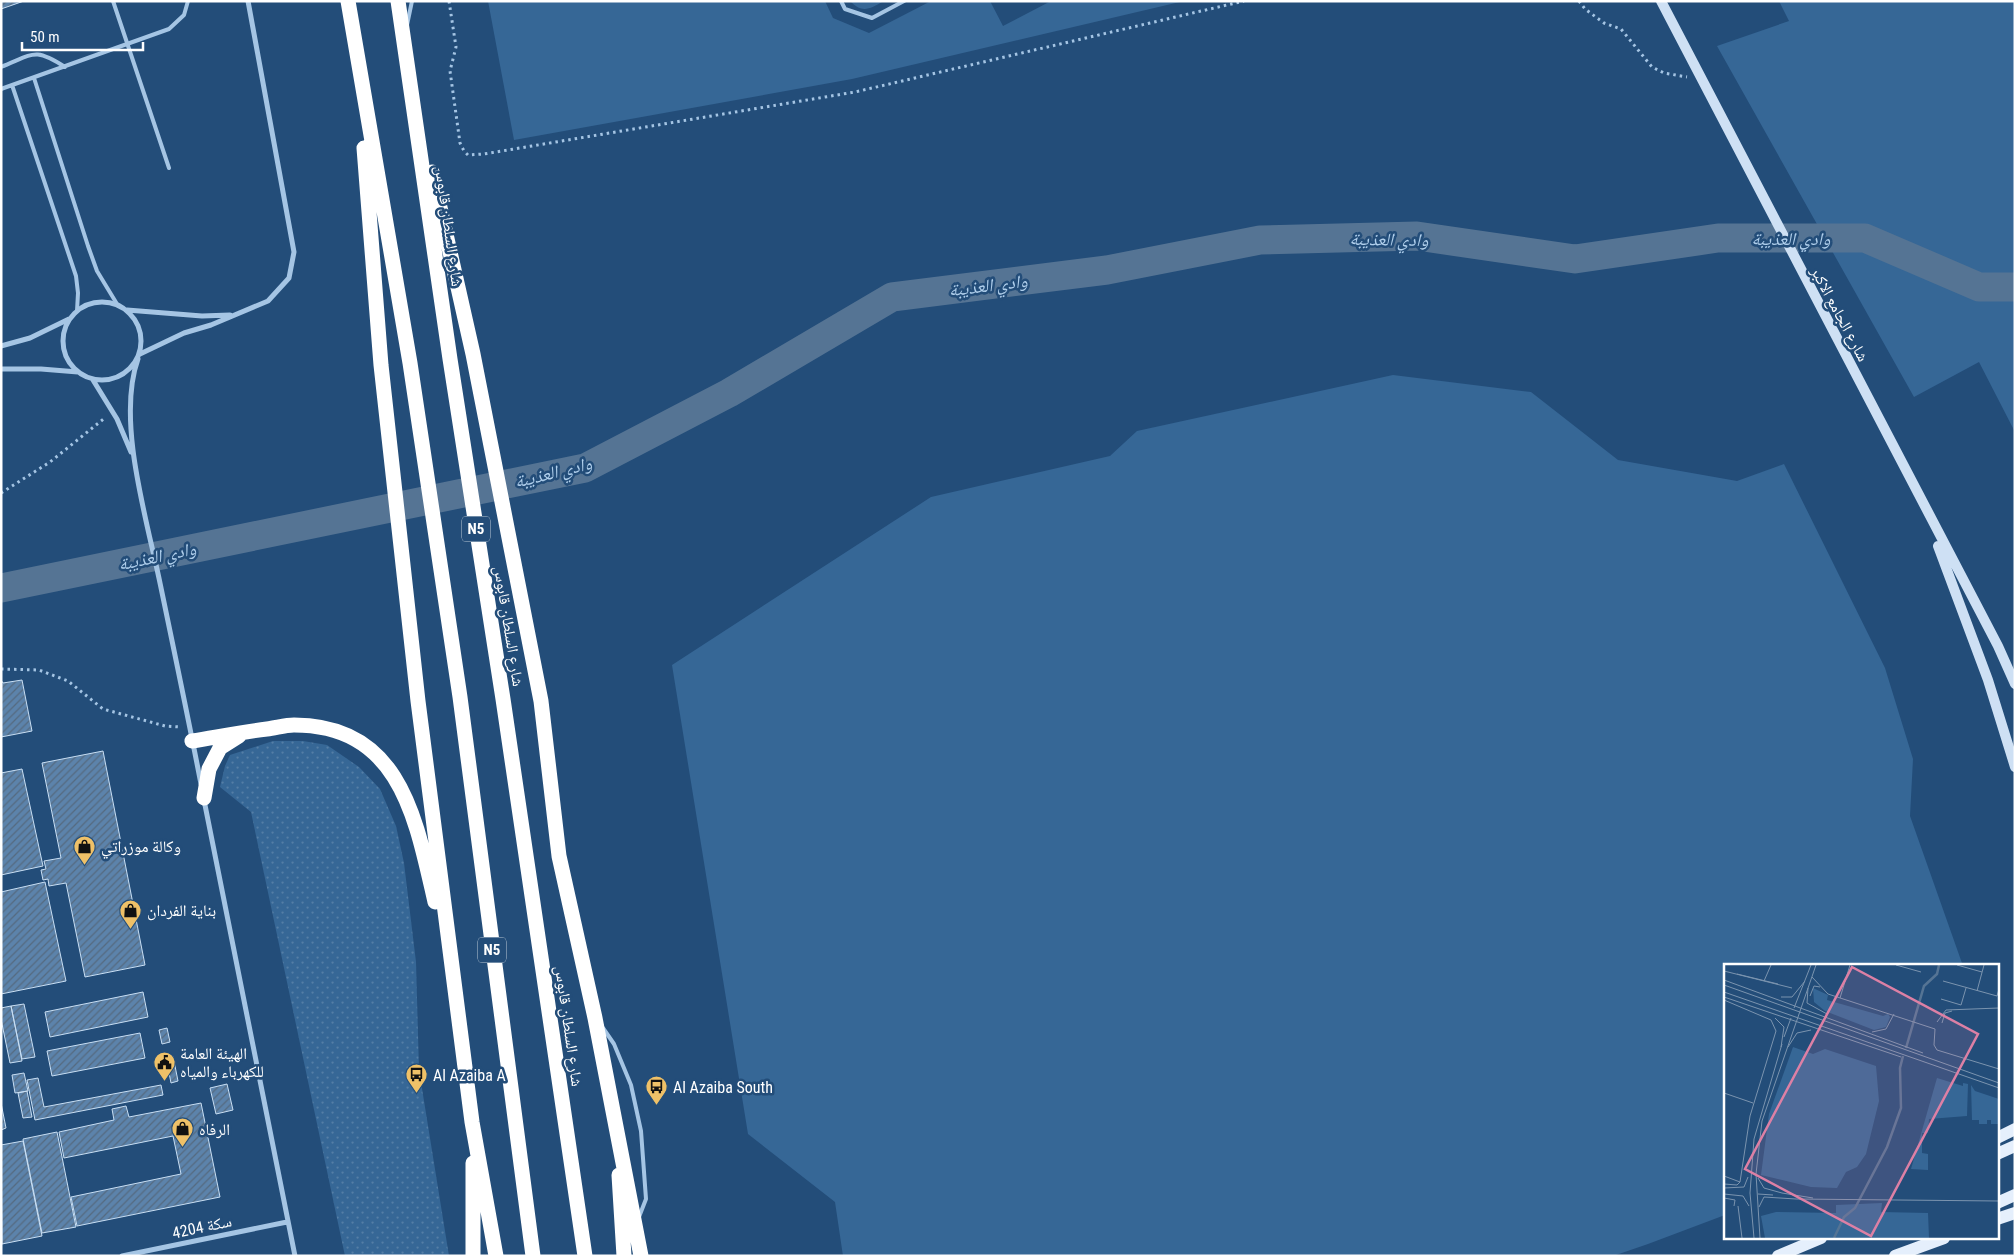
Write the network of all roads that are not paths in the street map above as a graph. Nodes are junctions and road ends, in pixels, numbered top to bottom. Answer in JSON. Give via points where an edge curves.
{"nodes":[{"id":1,"x":113,"y":1,"type":"edge"},
{"id":2,"x":188,"y":1,"type":"edge"},
{"id":3,"x":248,"y":1,"type":"edge"},
{"id":4,"x":348,"y":1,"type":"edge"},
{"id":5,"x":398,"y":1,"type":"edge"},
{"id":6,"x":412,"y":1,"type":"edge"},
{"id":7,"x":841,"y":1,"type":"edge"},
{"id":8,"x":904,"y":1,"type":"edge"},
{"id":9,"x":1661,"y":1,"type":"edge"},
{"id":10,"x":404,"y":37,"type":"junction"},
{"id":11,"x":126,"y":45,"type":"junction"},
{"id":12,"x":357,"y":60,"type":"junction"},
{"id":13,"x":408,"y":61,"type":"junction"},
{"id":14,"x":1,"y":67,"type":"edge"},
{"id":15,"x":65,"y":67,"type":"junction"},
{"id":16,"x":34,"y":78,"type":"junction"},
{"id":17,"x":12,"y":85,"type":"junction"},
{"id":18,"x":1,"y":88,"type":"edge"},
{"id":19,"x":169,"y":168,"type":"dead end"},
{"id":20,"x":117,"y":304,"type":"junction"},
{"id":21,"x":127,"y":310,"type":"junction"},
{"id":22,"x":77,"y":311,"type":"junction"},
{"id":23,"x":233,"y":315,"type":"junction"},
{"id":24,"x":70,"y":319,"type":"junction"},
{"id":25,"x":1,"y":346,"type":"edge"},
{"id":26,"x":139,"y":357,"type":"junction"},
{"id":27,"x":1,"y":369,"type":"edge"},
{"id":28,"x":78,"y":372,"type":"junction"},
{"id":29,"x":93,"y":380,"type":"junction"},
{"id":30,"x":134,"y":457,"type":"junction"},
{"id":31,"x":1924,"y":508,"type":"junction"},
{"id":32,"x":2015,"y":684,"type":"edge"},
{"id":33,"x":246,"y":732,"type":"junction"},
{"id":34,"x":191,"y":735,"type":"junction"},
{"id":35,"x":2015,"y":767,"type":"edge"},
{"id":36,"x":204,"y":798,"type":"junction"},
{"id":37,"x":454,"y":979,"type":"junction"},
{"id":38,"x":594,"y":1018,"type":"junction"},
{"id":39,"x":472,"y":1122,"type":"junction"},
{"id":40,"x":2015,"y":1129,"type":"edge"},
{"id":41,"x":1998,"y":1138,"type":"edge"},
{"id":42,"x":619,"y":1145,"type":"junction"},
{"id":43,"x":2015,"y":1146,"type":"edge"},
{"id":44,"x":1998,"y":1154,"type":"edge"},
{"id":45,"x":2015,"y":1195,"type":"edge"},
{"id":46,"x":1998,"y":1203,"type":"edge"},
{"id":47,"x":2015,"y":1213,"type":"edge"},
{"id":48,"x":1998,"y":1219,"type":"edge"},
{"id":49,"x":287,"y":1222,"type":"junction"},
{"id":50,"x":636,"y":1226,"type":"junction"},
{"id":51,"x":1816,"y":1240,"type":"edge"},
{"id":52,"x":1917,"y":1240,"type":"edge"},
{"id":53,"x":1939,"y":1240,"type":"edge"},
{"id":54,"x":122,"y":1256,"type":"edge"},
{"id":55,"x":294,"y":1256,"type":"edge"},
{"id":56,"x":473,"y":1256,"type":"edge"},
{"id":57,"x":496,"y":1256,"type":"edge"},
{"id":58,"x":533,"y":1256,"type":"edge"},
{"id":59,"x":585,"y":1256,"type":"edge"},
{"id":60,"x":624,"y":1256,"type":"edge"},
{"id":61,"x":641,"y":1256,"type":"edge"},
{"id":62,"x":1778,"y":1256,"type":"edge"},
{"id":63,"x":1884,"y":1256,"type":"edge"},
{"id":64,"x":1895,"y":1256,"type":"edge"}],
"edges":[{"from":1,"to":11,"type":"lane"},
{"from":2,"to":11,"type":"lane","via":[[184,15],[169,29]]},
{"from":3,"to":23,"type":"street","via":[[294,252],[289,278],[268,301]]},
{"from":4,"to":12,"type":"highway","number":"N5"},
{"from":5,"to":10,"type":"highway","name":"شارع السلطان قابوس","number":"N5"},
{"from":6,"to":10,"type":"lane"},
{"from":7,"to":8,"type":"lane","via":[[845,9],[872,18]]},
{"from":9,"to":31,"type":"street","name":"شارع الجامع الاكبر"},
{"from":10,"to":13,"type":"highway","name":"شارع السلطان قابوس","number":"N5"},
{"from":11,"to":15,"type":"lane"},
{"from":11,"to":19,"type":"lane"},
{"from":12,"to":37,"type":"highway","via":[[381,365],[418,700]]},
{"from":12,"to":58,"type":"highway","number":"N5","via":[[410,363],[460,697]]},
{"from":13,"to":38,"type":"highway","via":[[473,354],[541,701],[559,856]]},
{"from":13,"to":59,"type":"highway","name":"شارع السلطان قابوس","number":"N5"},
{"from":14,"to":15,"type":"lane","via":[[38,53],[46,54]]},
{"from":15,"to":16,"type":"lane"},
{"from":16,"to":17,"type":"lane"},
{"from":16,"to":20,"type":"lane","via":[[88,246],[97,270]]},
{"from":17,"to":18,"type":"lane"},
{"from":17,"to":22,"type":"lane","via":[[76,276]]},
{"from":20,"to":21,"type":"street"},
{"from":20,"to":22,"type":"street","via":[[96,302]]},
{"from":21,"to":23,"type":"street"},
{"from":21,"to":26,"type":"street","via":[[140,327]]},
{"from":22,"to":24,"type":"street"},
{"from":23,"to":26,"type":"street","via":[[184,334]]},
{"from":24,"to":25,"type":"street","via":[[30,338]]},
{"from":24,"to":28,"type":"street","via":[[65,328],[64,350]]},
{"from":26,"to":29,"type":"street","via":[[132,368],[119,377]]},
{"from":26,"to":30,"type":"street","via":[[132,376],[130,399]]},
{"from":27,"to":28,"type":"street"},
{"from":28,"to":29,"type":"street"},
{"from":29,"to":30,"type":"street","via":[[113,412]]},
{"from":30,"to":34,"type":"street"},
{"from":31,"to":32,"type":"street","name":"شارع الجامع الاكبر"},
{"from":31,"to":35,"type":"street","name":"شارع الجامع الاكبر","via":[[1988,680]]},
{"from":33,"to":34,"type":"highway"},
{"from":33,"to":36,"type":"highway","via":[[220,748],[209,769]]},
{"from":33,"to":37,"type":"highway","via":[[294,725],[343,734],[371,750],[389,770],[404,793],[418,827]]},
{"from":34,"to":36,"type":"street"},
{"from":36,"to":49,"type":"street"},
{"from":37,"to":39,"type":"highway"},
{"from":38,"to":42,"type":"highway"},
{"from":38,"to":50,"type":"lane","via":[[614,1044],[631,1086],[640,1131],[646,1199]]},
{"from":39,"to":56,"type":"highway"},
{"from":39,"to":57,"type":"highway"},
{"from":40,"to":41,"type":"main road"},
{"from":42,"to":50,"type":"highway"},
{"from":42,"to":60,"type":"highway","via":[[618,1188]]},
{"from":43,"to":44,"type":"main road"},
{"from":45,"to":46,"type":"main road"},
{"from":47,"to":48,"type":"main road"},
{"from":49,"to":54,"type":"street","name":"سكة 4204"},
{"from":49,"to":55,"type":"street"},
{"from":50,"to":61,"type":"highway"},
{"from":51,"to":62,"type":"main road"},
{"from":52,"to":63,"type":"main road"},
{"from":53,"to":64,"type":"main road"}]}
